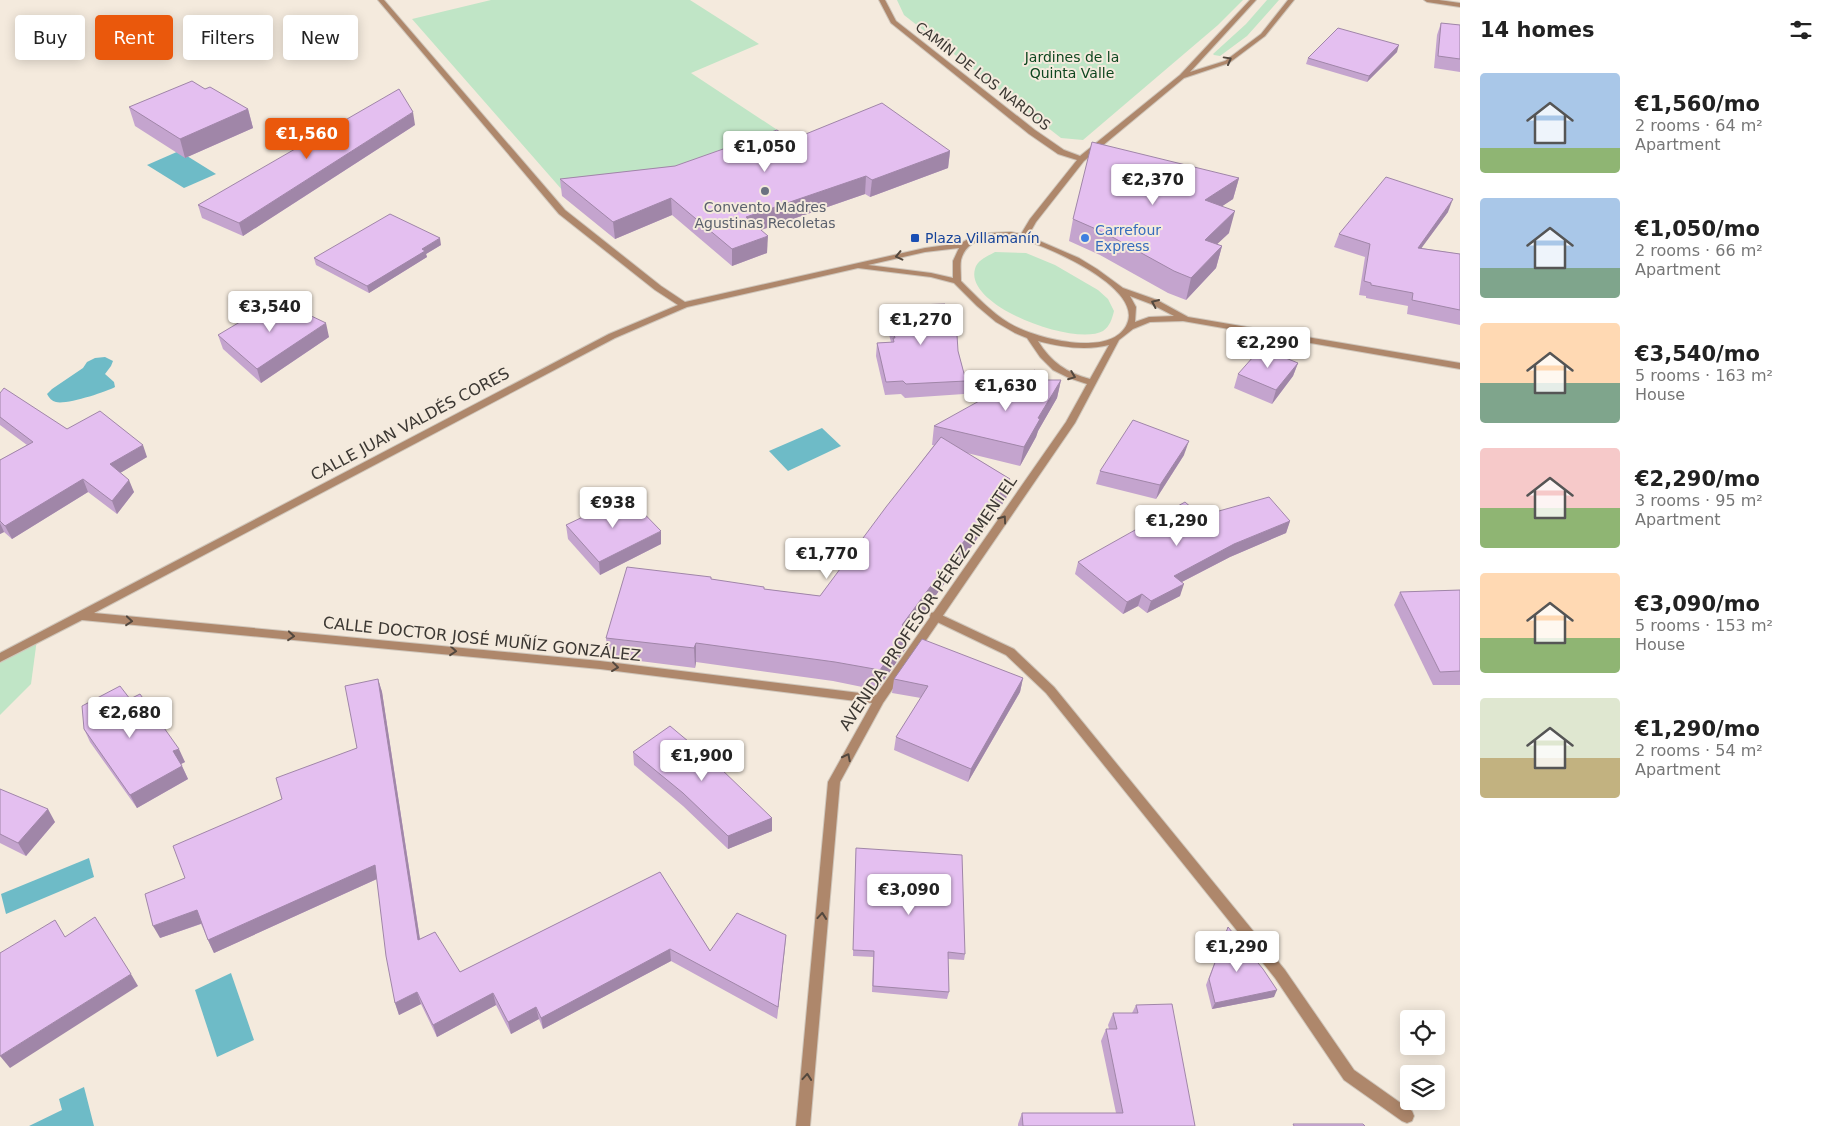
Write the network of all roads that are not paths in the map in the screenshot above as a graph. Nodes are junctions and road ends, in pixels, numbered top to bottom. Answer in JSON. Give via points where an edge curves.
{"nodes":[{"id":1,"x":381,"y":0,"type":"edge"},
{"id":2,"x":882,"y":0,"type":"edge"},
{"id":3,"x":1253,"y":0,"type":"edge"},
{"id":4,"x":1292,"y":0,"type":"edge"},
{"id":5,"x":1427,"y":0,"type":"edge"},
{"id":6,"x":1460,"y":5,"type":"edge"},
{"id":7,"x":1182,"y":76,"type":"junction"},
{"id":8,"x":1081,"y":158,"type":"junction"},
{"id":9,"x":1024,"y":236,"type":"junction"},
{"id":10,"x":964,"y":244,"type":"junction"},
{"id":11,"x":852,"y":266,"type":"junction"},
{"id":12,"x":957,"y":281,"type":"junction"},
{"id":13,"x":1122,"y":290,"type":"junction"},
{"id":14,"x":684,"y":305,"type":"junction"},
{"id":15,"x":1186,"y":318,"type":"junction"},
{"id":16,"x":1130,"y":327,"type":"junction"},
{"id":17,"x":1031,"y":337,"type":"junction"},
{"id":18,"x":1115,"y":341,"type":"junction"},
{"id":19,"x":1460,"y":366,"type":"edge"},
{"id":20,"x":1093,"y":382,"type":"junction"},
{"id":21,"x":81,"y":616,"type":"junction"},
{"id":22,"x":935,"y":616,"type":"junction"},
{"id":23,"x":0,"y":658,"type":"edge"},
{"id":24,"x":879,"y":700,"type":"junction"},
{"id":25,"x":1407,"y":1116,"type":"dead end"},
{"id":26,"x":803,"y":1126,"type":"edge"}],
"edges":[{"from":1,"to":14,"type":"street","via":[[562,212]]},
{"from":2,"to":8,"type":"street","name":"CAMÍN DE LOS NARDOS","via":[[893,22],[1032,132],[1061,152]]},
{"from":3,"to":7,"type":"street"},
{"from":7,"to":4,"type":"street","one_way":true,"via":[[1227,62],[1263,35]]},
{"from":5,"to":6,"type":"street"},
{"from":7,"to":8,"type":"street"},
{"from":8,"to":9,"type":"street"},
{"from":9,"to":10,"type":"street","name":"CALLE JUAN VALDÉS CORES","via":[[996,234]]},
{"from":9,"to":13,"type":"street","name":"CALLE JUAN VALDÉS CORES","via":[[1071,257]]},
{"from":10,"to":11,"type":"street","name":"CALLE JUAN VALDÉS CORES","one_way":true},
{"from":10,"to":12,"type":"street","via":[[957,261]]},
{"from":11,"to":12,"type":"street","name":"CALLE JUAN VALDÉS CORES"},
{"from":11,"to":14,"type":"street","name":"CALLE JUAN VALDÉS CORES"},
{"from":12,"to":17,"type":"street","via":[[995,318]]},
{"from":15,"to":13,"type":"street","name":"CALLE JUAN VALDÉS CORES","one_way":true},
{"from":13,"to":16,"type":"street","via":[[1132,310]]},
{"from":14,"to":21,"type":"street","name":"CALLE JUAN VALDÉS CORES","via":[[612,336]]},
{"from":15,"to":16,"type":"street","via":[[1149,320]]},
{"from":15,"to":19,"type":"street"},
{"from":16,"to":18,"type":"street"},
{"from":17,"to":18,"type":"street","via":[[1056,344],[1086,346]]},
{"from":17,"to":20,"type":"street","one_way":true,"via":[[1040,353],[1057,369],[1072,378]]},
{"from":18,"to":20,"type":"street","name":"AVENIDA PROFESOR PÉREZ PIMENTEL"},
{"from":22,"to":20,"type":"street","name":"AVENIDA PROFESOR PÉREZ PIMENTEL","one_way":true,"via":[[1070,423]]},
{"from":21,"to":23,"type":"street","name":"CALLE JUAN VALDÉS CORES"},
{"from":21,"to":24,"type":"street","name":"CALLE DOCTOR JOSÉ MUÑÍZ GONZÁLEZ","one_way":true,"via":[[600,665]]},
{"from":22,"to":24,"type":"street","name":"AVENIDA PROFESOR PÉREZ PIMENTEL"},
{"from":22,"to":25,"type":"street","via":[[1010,652],[1050,690],[1280,974],[1349,1075]]},
{"from":26,"to":24,"type":"street","name":"AVENIDA PROFESOR PÉREZ PIMENTEL","one_way":true,"via":[[834,782]]}]}
